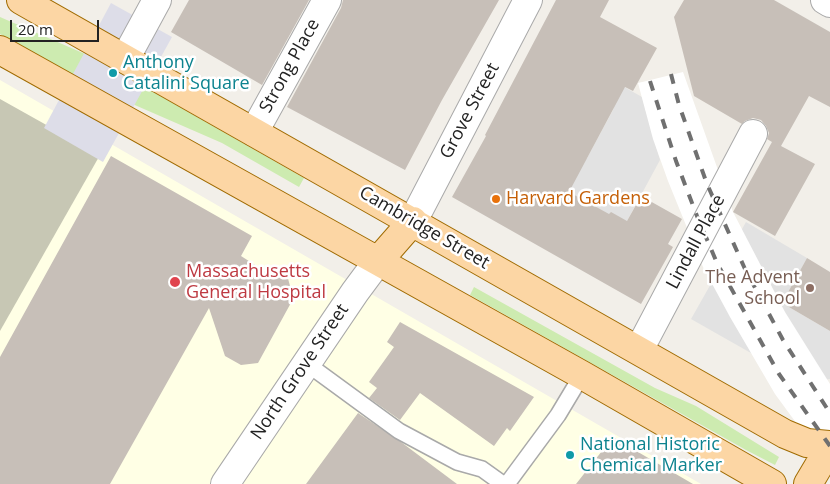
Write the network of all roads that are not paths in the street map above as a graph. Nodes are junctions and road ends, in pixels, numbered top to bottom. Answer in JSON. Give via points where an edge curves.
{"nodes":[{"id":1,"x":21,"y":0,"type":"edge"},
{"id":2,"x":157,"y":0,"type":"edge"},
{"id":3,"x":327,"y":0,"type":"edge"},
{"id":4,"x":528,"y":0,"type":"edge"},
{"id":5,"x":826,"y":0,"type":"edge"},
{"id":6,"x":830,"y":3,"type":"edge"},
{"id":7,"x":0,"y":50,"type":"edge"},
{"id":8,"x":125,"y":59,"type":"junction"},
{"id":9,"x":254,"y":132,"type":"junction"},
{"id":10,"x":753,"y":134,"type":"dead end"},
{"id":11,"x":413,"y":221,"type":"junction"},
{"id":12,"x":378,"y":261,"type":"junction"},
{"id":13,"x":639,"y":350,"type":"junction"},
{"id":14,"x":306,"y":363,"type":"junction"},
{"id":15,"x":582,"y":375,"type":"junction"},
{"id":16,"x":830,"y":446,"type":"edge"},
{"id":17,"x":225,"y":484,"type":"edge"},
{"id":18,"x":503,"y":484,"type":"edge"},
{"id":19,"x":507,"y":484,"type":"edge"},
{"id":20,"x":772,"y":484,"type":"edge"},
{"id":21,"x":808,"y":484,"type":"edge"}],
"edges":[{"from":1,"to":8,"type":"main road","name":"Cambridge Street"},
{"from":2,"to":8,"type":"street"},
{"from":3,"to":9,"type":"street","name":"Strong Place"},
{"from":4,"to":11,"type":"street","name":"Grove Street"},
{"from":5,"to":6,"type":"street"},
{"from":7,"to":12,"type":"main road"},
{"from":8,"to":9,"type":"main road","name":"Cambridge Street"},
{"from":9,"to":11,"type":"main road","name":"Cambridge Street"},
{"from":10,"to":13,"type":"street","name":"Lindall Place"},
{"from":11,"to":12,"type":"main road"},
{"from":11,"to":13,"type":"main road","name":"Cambridge Street"},
{"from":12,"to":14,"type":"street","name":"North Grove Street"},
{"from":12,"to":15,"type":"main road"},
{"from":13,"to":16,"type":"main road","name":"Cambridge Street","via":[[791,436],[807,443]]},
{"from":14,"to":17,"type":"street","name":"North Grove Street"},
{"from":14,"to":18,"type":"lane","via":[[399,431],[456,462],[482,469]]},
{"from":15,"to":19,"type":"lane","via":[[558,416]]},
{"from":15,"to":20,"type":"main road"},
{"from":16,"to":21,"type":"main road"}]}
